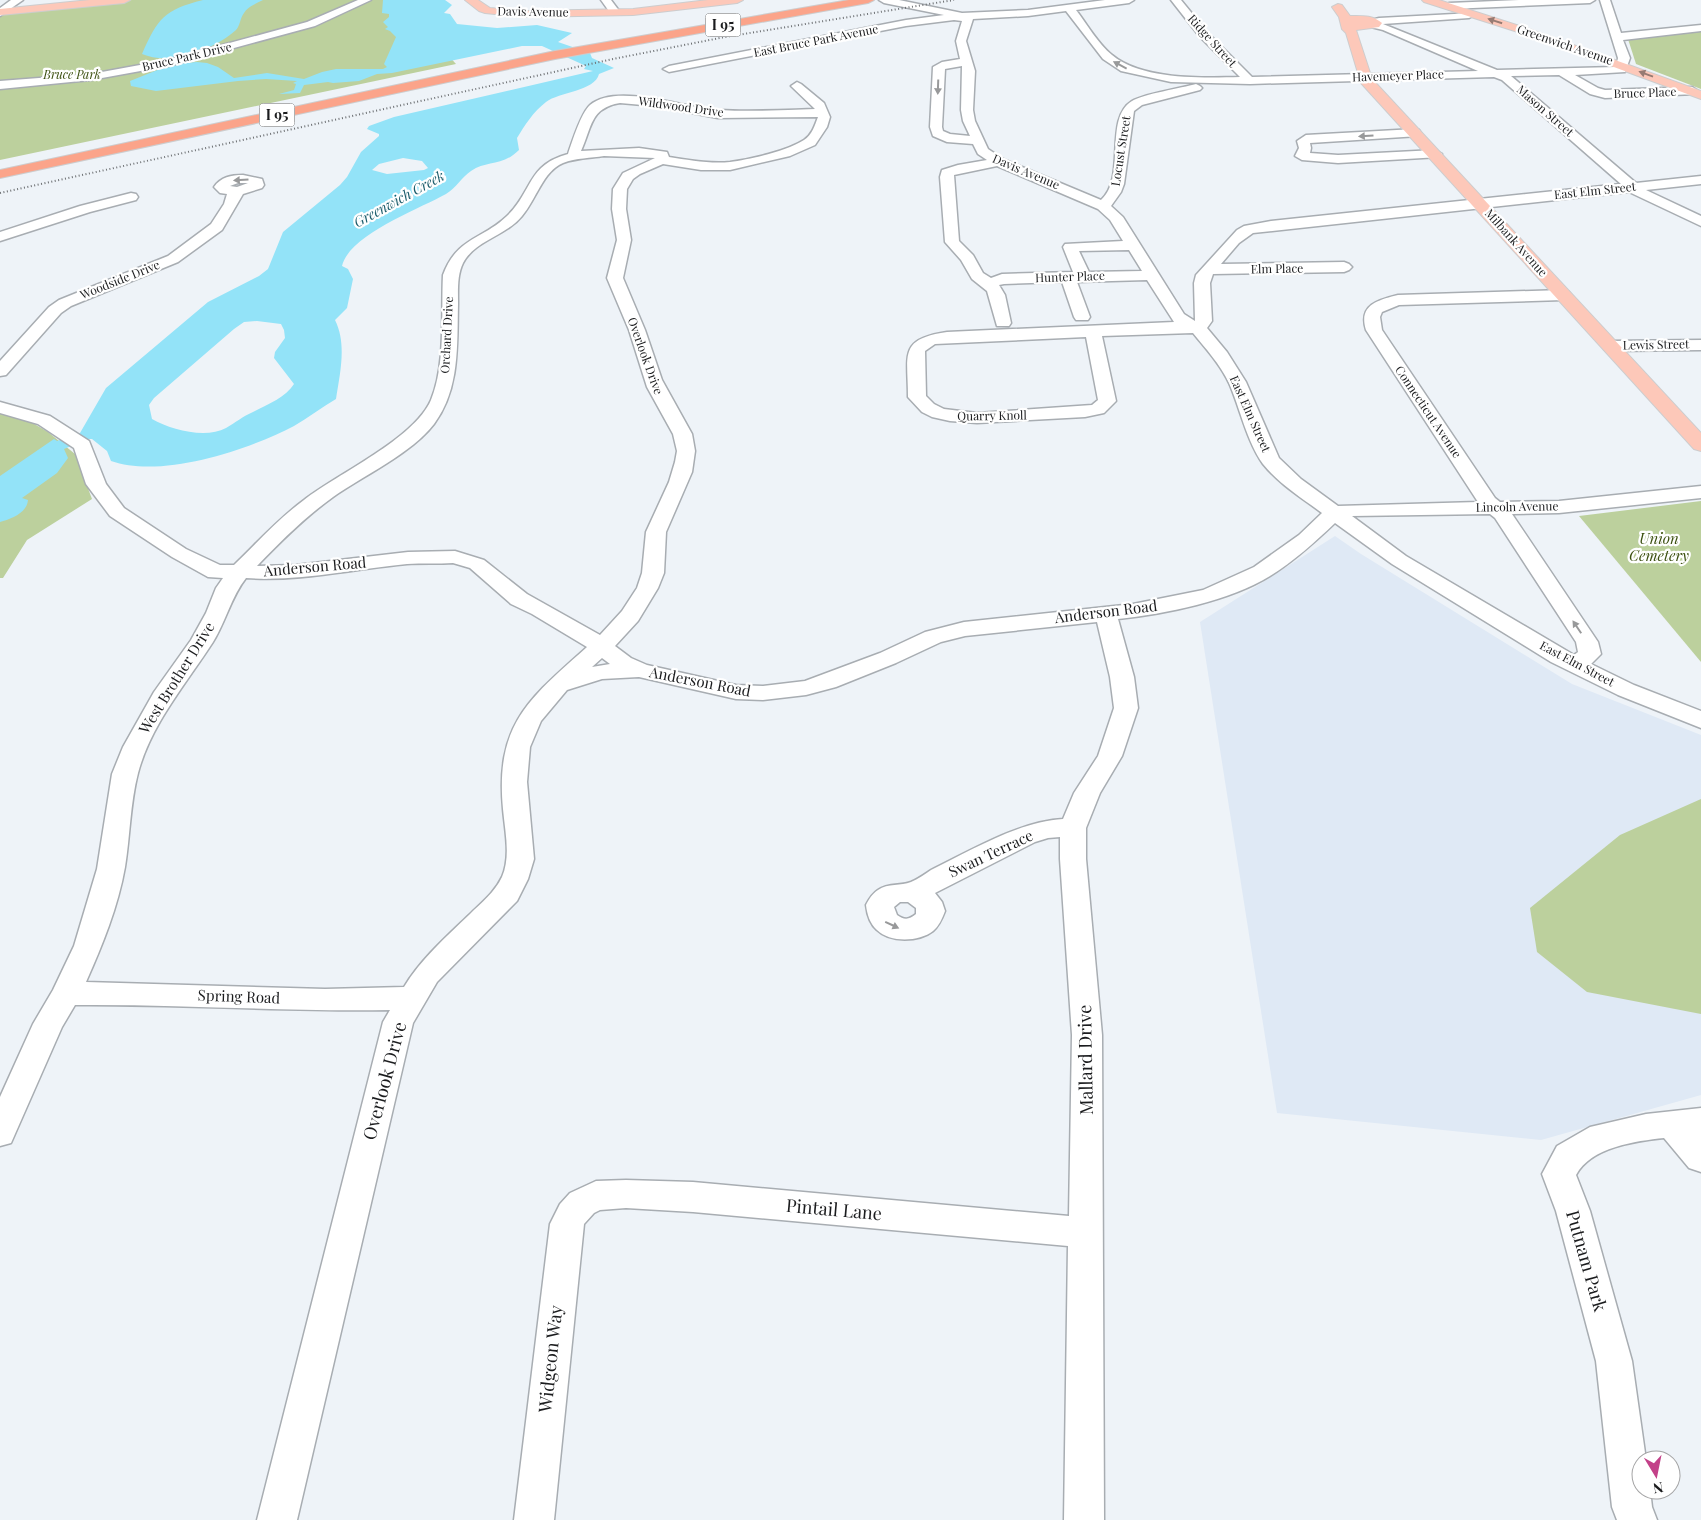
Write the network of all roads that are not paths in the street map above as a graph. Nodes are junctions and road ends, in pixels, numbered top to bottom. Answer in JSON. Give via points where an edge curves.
{"nodes":[{"id":1,"x":18,"y":0,"type":"edge"},
{"id":2,"x":124,"y":0,"type":"edge"},
{"id":3,"x":366,"y":0,"type":"edge"},
{"id":4,"x":471,"y":0,"type":"edge"},
{"id":5,"x":606,"y":0,"type":"edge"},
{"id":6,"x":737,"y":0,"type":"edge"},
{"id":7,"x":827,"y":0,"type":"edge"},
{"id":8,"x":865,"y":0,"type":"edge"},
{"id":9,"x":884,"y":0,"type":"edge"},
{"id":10,"x":1129,"y":0,"type":"edge"},
{"id":11,"x":1176,"y":0,"type":"edge"},
{"id":12,"x":1428,"y":0,"type":"edge"},
{"id":13,"x":1590,"y":0,"type":"edge"},
{"id":14,"x":1605,"y":0,"type":"edge"},
{"id":15,"x":545,"y":2,"type":"dead end"},
{"id":16,"x":1448,"y":6,"type":"junction"},
{"id":17,"x":1069,"y":8,"type":"junction"},
{"id":18,"x":1,"y":12,"type":"edge"},
{"id":19,"x":598,"y":12,"type":"junction"},
{"id":20,"x":615,"y":12,"type":"junction"},
{"id":21,"x":1475,"y":15,"type":"junction"},
{"id":22,"x":964,"y":17,"type":"junction"},
{"id":23,"x":1371,"y":23,"type":"junction"},
{"id":24,"x":1348,"y":25,"type":"junction"},
{"id":25,"x":1701,"y":28,"type":"edge"},
{"id":26,"x":1618,"y":37,"type":"junction"},
{"id":27,"x":549,"y":53,"type":"junction"},
{"id":28,"x":967,"y":62,"type":"junction"},
{"id":29,"x":1623,"y":66,"type":"junction"},
{"id":30,"x":669,"y":69,"type":"dead end"},
{"id":31,"x":1562,"y":72,"type":"junction"},
{"id":32,"x":108,"y":74,"type":"junction"},
{"id":33,"x":1496,"y":74,"type":"junction"},
{"id":34,"x":1364,"y":77,"type":"junction"},
{"id":35,"x":1169,"y":78,"type":"junction"},
{"id":36,"x":1232,"y":81,"type":"junction"},
{"id":37,"x":1250,"y":81,"type":"junction"},
{"id":38,"x":0,"y":85,"type":"edge"},
{"id":39,"x":797,"y":86,"type":"dead end"},
{"id":40,"x":1184,"y":90,"type":"junction"},
{"id":41,"x":1696,"y":93,"type":"edge"},
{"id":42,"x":9,"y":96,"type":"dead end"},
{"id":43,"x":821,"y":112,"type":"junction"},
{"id":44,"x":1415,"y":133,"type":"junction"},
{"id":45,"x":978,"y":141,"type":"junction"},
{"id":46,"x":1435,"y":154,"type":"junction"},
{"id":47,"x":575,"y":156,"type":"junction"},
{"id":48,"x":662,"y":160,"type":"junction"},
{"id":49,"x":998,"y":162,"type":"junction"},
{"id":50,"x":0,"y":164,"type":"edge"},
{"id":51,"x":0,"y":174,"type":"edge"},
{"id":52,"x":1701,"y":180,"type":"edge"},
{"id":53,"x":1633,"y":187,"type":"junction"},
{"id":54,"x":238,"y":191,"type":"dead end"},
{"id":55,"x":131,"y":197,"type":"dead end"},
{"id":56,"x":1480,"y":204,"type":"junction"},
{"id":57,"x":1103,"y":206,"type":"junction"},
{"id":58,"x":1701,"y":222,"type":"edge"},
{"id":59,"x":0,"y":238,"type":"edge"},
{"id":60,"x":1133,"y":245,"type":"junction"},
{"id":61,"x":1344,"y":267,"type":"dead end"},
{"id":62,"x":1209,"y":268,"type":"junction"},
{"id":63,"x":1151,"y":275,"type":"junction"},
{"id":64,"x":1075,"y":277,"type":"junction"},
{"id":65,"x":990,"y":282,"type":"junction"},
{"id":66,"x":1563,"y":295,"type":"junction"},
{"id":67,"x":1082,"y":317,"type":"dead end"},
{"id":68,"x":1003,"y":324,"type":"dead end"},
{"id":69,"x":1198,"y":328,"type":"junction"},
{"id":70,"x":1092,"y":332,"type":"junction"},
{"id":71,"x":1701,"y":345,"type":"edge"},
{"id":72,"x":1611,"y":346,"type":"junction"},
{"id":73,"x":0,"y":371,"type":"edge"},
{"id":74,"x":0,"y":407,"type":"edge"},
{"id":75,"x":1701,"y":444,"type":"edge"},
{"id":76,"x":1701,"y":492,"type":"edge"},
{"id":77,"x":1494,"y":508,"type":"junction"},
{"id":78,"x":1334,"y":513,"type":"junction"},
{"id":79,"x":240,"y":571,"type":"junction"},
{"id":80,"x":1106,"y":614,"type":"junction"},
{"id":81,"x":602,"y":646,"type":"junction"},
{"id":82,"x":1575,"y":665,"type":"junction"},
{"id":83,"x":639,"y":670,"type":"junction"},
{"id":84,"x":558,"y":687,"type":"junction"},
{"id":85,"x":1701,"y":720,"type":"edge"},
{"id":86,"x":1073,"y":828,"type":"junction"},
{"id":87,"x":914,"y":893,"type":"dead end"},
{"id":88,"x":66,"y":994,"type":"junction"},
{"id":89,"x":412,"y":999,"type":"junction"},
{"id":90,"x":1686,"y":1122,"type":"edge"},
{"id":91,"x":0,"y":1133,"type":"edge"},
{"id":92,"x":1701,"y":1158,"type":"edge"},
{"id":93,"x":582,"y":1203,"type":"joint"},
{"id":94,"x":1087,"y":1233,"type":"junction"},
{"id":95,"x":1635,"y":1514,"type":"edge"},
{"id":96,"x":277,"y":1520,"type":"edge"},
{"id":97,"x":534,"y":1520,"type":"edge"},
{"id":98,"x":1084,"y":1520,"type":"edge"}],
"edges":[{"from":1,"to":18,"type":"street"},
{"from":2,"to":18,"type":"main road"},
{"from":3,"to":32,"type":"street","name":"Bruce Park Drive","via":[[294,29],[188,58]]},
{"from":4,"to":19,"type":"main road","name":"Davis Avenue","via":[[483,9],[497,12]]},
{"from":5,"to":20,"type":"street"},
{"from":6,"to":20,"type":"main road","name":"Davis Avenue"},
{"from":7,"to":27,"type":"highway","number":"I 95","via":[[571,44]]},
{"from":8,"to":27,"type":"highway","number":"I 95","via":[[583,50]]},
{"from":9,"to":22,"type":"street"},
{"from":10,"to":17,"type":"street"},
{"from":11,"to":37,"type":"street","name":"Ridge Street","via":[[1210,41]]},
{"from":12,"to":16,"type":"main road","name":"Greenwich Avenue"},
{"from":13,"to":16,"type":"street"},
{"from":14,"to":26,"type":"street"},
{"from":15,"to":19,"type":"main road","name":"Davis Avenue","via":[[568,9]]},
{"from":16,"to":21,"type":"main road","name":"Greenwich Avenue"},
{"from":17,"to":22,"type":"street"},
{"from":35,"to":17,"type":"street","name":"Havemeyer Place","one_way":true,"via":[[1134,72],[1112,61]]},
{"from":19,"to":20,"type":"main road","name":"Davis Avenue"},
{"from":21,"to":23,"type":"street"},
{"from":29,"to":21,"type":"main road","name":"Greenwich Avenue","one_way":true},
{"from":22,"to":28,"type":"street","name":"Davis Avenue","via":[[968,20],[962,41]]},
{"from":22,"to":30,"type":"street","name":"East Bruce Park Avenue","via":[[892,26]]},
{"from":23,"to":24,"type":"main road"},
{"from":23,"to":24,"type":"main road","name":"Mason Street","via":[[1334,5]]},
{"from":23,"to":33,"type":"street","name":"Mason Street"},
{"from":24,"to":34,"type":"main road","name":"Milbank Avenue"},
{"from":25,"to":26,"type":"street"},
{"from":26,"to":29,"type":"street"},
{"from":27,"to":50,"type":"highway","number":"I 95"},
{"from":27,"to":51,"type":"highway","number":"I 95"},
{"from":28,"to":45,"type":"street","name":"Davis Avenue","via":[[970,81],[967,110]]},
{"from":28,"to":45,"type":"street","one_way":true,"via":[[939,67],[936,127],[937,133],[946,138]]},
{"from":29,"to":31,"type":"street","name":"Havemeyer Place","via":[[1618,70]]},
{"from":41,"to":29,"type":"main road","name":"Greenwich Avenue","one_way":true},
{"from":31,"to":33,"type":"street","name":"Havemeyer Place"},
{"from":31,"to":41,"type":"street","name":"Bruce Place","via":[[1598,92]]},
{"from":32,"to":38,"type":"street","name":"Bruce Park Drive"},
{"from":32,"to":42,"type":"street"},
{"from":33,"to":34,"type":"street","name":"Havemeyer Place"},
{"from":33,"to":53,"type":"street","name":"Mason Street","via":[[1506,78]]},
{"from":34,"to":37,"type":"street","name":"Havemeyer Place"},
{"from":34,"to":44,"type":"main road","name":"Milbank Avenue"},
{"from":35,"to":36,"type":"street","name":"Havemeyer Place"},
{"from":35,"to":40,"type":"street","name":"Havemeyer Place","via":[[1181,84]]},
{"from":36,"to":37,"type":"street","name":"Havemeyer Place"},
{"from":36,"to":40,"type":"street","name":"Locust Street"},
{"from":39,"to":43,"type":"street","via":[[820,106]]},
{"from":40,"to":57,"type":"street","name":"Locust Street","via":[[1138,102],[1128,110],[1117,188]]},
{"from":43,"to":47,"type":"street","name":"Wildwood Drive","via":[[718,114],[639,100],[616,101],[599,105],[591,112]]},
{"from":43,"to":48,"type":"street","via":[[824,122],[810,142],[785,153],[718,166]]},
{"from":44,"to":46,"type":"main road","name":"Milbank Avenue"},
{"from":44,"to":46,"type":"street","one_way":true,"via":[[1306,140],[1303,141],[1302,156],[1338,159]]},
{"from":45,"to":49,"type":"street","name":"Davis Avenue"},
{"from":46,"to":56,"type":"main road","name":"Milbank Avenue"},
{"from":47,"to":48,"type":"street","via":[[641,151],[662,155]]},
{"from":47,"to":79,"type":"street","name":"Orchard Drive","via":[[552,162],[510,220],[460,253],[454,262],[445,379],[440,398],[425,424],[393,450],[304,509]]},
{"from":48,"to":81,"type":"street","name":"Overlook Drive","via":[[628,176],[619,185],[624,233],[623,251],[615,278],[662,402],[682,428],[685,460],[662,512],[648,587],[621,626]]},
{"from":49,"to":57,"type":"street","name":"Davis Avenue"},
{"from":49,"to":65,"type":"street","via":[[947,173],[952,242],[968,258],[977,276]]},
{"from":52,"to":53,"type":"street","name":"East Elm Street"},
{"from":53,"to":56,"type":"street","name":"East Elm Street"},
{"from":53,"to":58,"type":"street","name":"Mason Street","via":[[1643,195]]},
{"from":54,"to":73,"type":"street","name":"Woodside Drive","via":[[217,227],[173,259],[65,303]]},
{"from":55,"to":59,"type":"street","via":[[85,208]]},
{"from":56,"to":62,"type":"street","name":"East Elm Street","via":[[1249,229],[1234,240]]},
{"from":56,"to":66,"type":"main road","name":"Milbank Avenue"},
{"from":57,"to":60,"type":"street","name":"Davis Avenue","via":[[1116,217]]},
{"from":60,"to":63,"type":"street","name":"Davis Avenue"},
{"from":60,"to":64,"type":"street","via":[[1070,247]]},
{"from":61,"to":62,"type":"street","name":"Elm Place"},
{"from":62,"to":69,"type":"street","name":"East Elm Street","via":[[1202,283],[1204,321]]},
{"from":63,"to":64,"type":"street","name":"Hunter Place"},
{"from":63,"to":69,"type":"street","name":"Davis Avenue","via":[[1182,322]]},
{"from":64,"to":65,"type":"street","name":"Hunter Place"},
{"from":64,"to":67,"type":"street"},
{"from":65,"to":68,"type":"street","via":[[995,288]]},
{"from":66,"to":72,"type":"main road","name":"Milbank Avenue"},
{"from":66,"to":77,"type":"street","name":"Connecticut Avenue","via":[[1406,300],[1388,303],[1371,315],[1374,330]]},
{"from":69,"to":70,"type":"street","name":"Quarry Knoll"},
{"from":69,"to":78,"type":"street","name":"East Elm Street","via":[[1234,375],[1271,461]]},
{"from":70,"to":70,"type":"street","name":"Quarry Knoll","via":[[947,337],[926,341],[917,351],[917,396],[928,408],[950,416],[977,418],[1066,414],[1098,409],[1106,401]]},
{"from":71,"to":72,"type":"street","name":"Lewis Street"},
{"from":72,"to":75,"type":"main road","name":"Milbank Avenue"},
{"from":74,"to":79,"type":"street","via":[[44,420],[73,440],[96,484],[117,512],[179,553],[216,572]]},
{"from":76,"to":77,"type":"street","name":"Lincoln Avenue","via":[[1582,506]]},
{"from":77,"to":78,"type":"street","name":"Lincoln Avenue","via":[[1344,510]]},
{"from":82,"to":77,"type":"street","name":"Connecticut Avenue","one_way":true,"via":[[1590,654],[1587,642],[1502,514]]},
{"from":78,"to":80,"type":"street","name":"Anderson Road","via":[[1282,558],[1235,585],[1179,602]]},
{"from":78,"to":82,"type":"street","name":"East Elm Street","via":[[1399,560]]},
{"from":79,"to":81,"type":"street","name":"Anderson Road","via":[[296,571],[408,558],[455,557],[477,564],[519,599]]},
{"from":79,"to":88,"type":"street","name":"West Brother Drive","via":[[227,588],[202,641],[166,692],[135,747],[125,774],[111,869],[88,946]]},
{"from":80,"to":83,"type":"street","name":"Anderson Road","via":[[964,629],[933,637],[828,682],[782,692],[736,692]]},
{"from":80,"to":86,"type":"street","name":"Mallard Drive","via":[[1122,677],[1126,708],[1110,756],[1088,793]]},
{"from":81,"to":83,"type":"street","name":"Anderson Road"},
{"from":81,"to":84,"type":"street","name":"Overlook Drive"},
{"from":82,"to":85,"type":"street","name":"East Elm Street","via":[[1626,690]]},
{"from":83,"to":84,"type":"street","name":"Overlook Drive","via":[[607,671]]},
{"from":84,"to":89,"type":"street","name":"Overlook Drive","via":[[527,722],[520,738],[514,784],[520,863],[515,879],[507,894],[427,974]]},
{"from":86,"to":87,"type":"street","name":"Swan Terrace","via":[[1045,829],[1026,836]]},
{"from":86,"to":94,"type":"street","name":"Mallard Drive","via":[[1087,1035]]},
{"from":88,"to":89,"type":"street","name":"Spring Road"},
{"from":88,"to":91,"type":"street","name":"West Brother Drive","via":[[48,1024]]},
{"from":89,"to":96,"type":"street","name":"Overlook Drive","via":[[398,1022]]},
{"from":90,"to":92,"type":"street"},
{"from":90,"to":95,"type":"street","name":"Putnam Park","via":[[1601,1137],[1569,1156],[1559,1174],[1573,1211],[1614,1361]]},
{"from":93,"to":94,"type":"street","name":"Pintail Lane","via":[[596,1196],[626,1194],[693,1197]]},
{"from":93,"to":97,"type":"street","name":"Widgeon Way","via":[[567,1224]]},
{"from":94,"to":98,"type":"street","name":"Mallard Drive"}]}
